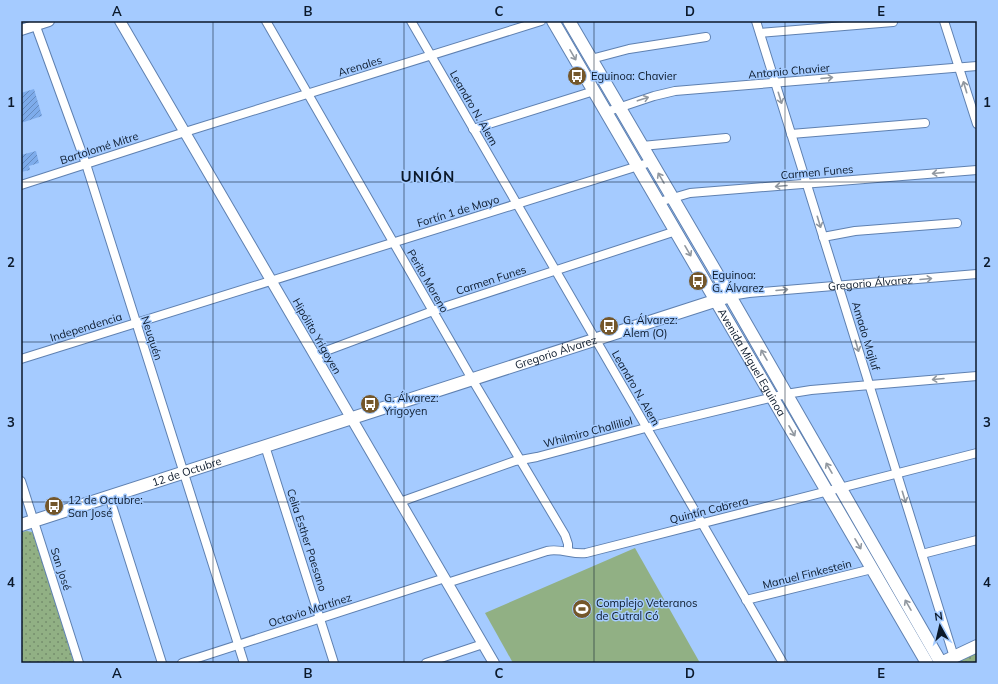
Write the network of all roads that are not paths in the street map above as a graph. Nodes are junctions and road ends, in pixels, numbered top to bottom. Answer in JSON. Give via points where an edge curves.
{"nodes":[{"id":1,"x":49,"y":21,"type":"edge"},
{"id":2,"x":120,"y":21,"type":"edge"},
{"id":3,"x":266,"y":21,"type":"edge"},
{"id":4,"x":410,"y":21,"type":"edge"},
{"id":5,"x":541,"y":21,"type":"edge"},
{"id":6,"x":553,"y":21,"type":"edge"},
{"id":7,"x":569,"y":21,"type":"edge"},
{"id":8,"x":756,"y":21,"type":"edge"},
{"id":9,"x":944,"y":21,"type":"edge"},
{"id":10,"x":893,"y":22,"type":"dead end"},
{"id":11,"x":35,"y":23,"type":"edge"},
{"id":12,"x":21,"y":30,"type":"edge"},
{"id":13,"x":760,"y":33,"type":"junction"},
{"id":14,"x":706,"y":37,"type":"dead end"},
{"id":15,"x":430,"y":56,"type":"junction"},
{"id":16,"x":591,"y":59,"type":"junction"},
{"id":17,"x":977,"y":66,"type":"edge"},
{"id":18,"x":959,"y":68,"type":"junction"},
{"id":19,"x":775,"y":83,"type":"junction"},
{"id":20,"x":594,"y":91,"type":"junction"},
{"id":21,"x":308,"y":94,"type":"junction"},
{"id":22,"x":619,"y":107,"type":"junction"},
{"id":23,"x":606,"y":112,"type":"junction"},
{"id":24,"x":925,"y":123,"type":"dead end"},
{"id":25,"x":977,"y":124,"type":"edge"},
{"id":26,"x":473,"y":129,"type":"junction"},
{"id":27,"x":185,"y":132,"type":"junction"},
{"id":28,"x":791,"y":134,"type":"junction"},
{"id":29,"x":726,"y":138,"type":"dead end"},
{"id":30,"x":642,"y":146,"type":"junction"},
{"id":31,"x":651,"y":162,"type":"junction"},
{"id":32,"x":86,"y":164,"type":"junction"},
{"id":33,"x":638,"y":166,"type":"junction"},
{"id":34,"x":977,"y":170,"type":"edge"},
{"id":35,"x":806,"y":184,"type":"junction"},
{"id":36,"x":21,"y":185,"type":"edge"},
{"id":37,"x":672,"y":198,"type":"junction"},
{"id":38,"x":659,"y":202,"type":"junction"},
{"id":39,"x":516,"y":204,"type":"junction"},
{"id":40,"x":957,"y":223,"type":"dead end"},
{"id":41,"x":676,"y":231,"type":"junction"},
{"id":42,"x":823,"y":237,"type":"junction"},
{"id":43,"x":393,"y":243,"type":"junction"},
{"id":44,"x":555,"y":271,"type":"junction"},
{"id":45,"x":977,"y":274,"type":"edge"},
{"id":46,"x":272,"y":281,"type":"junction"},
{"id":47,"x":838,"y":286,"type":"junction"},
{"id":48,"x":730,"y":296,"type":"junction"},
{"id":49,"x":717,"y":301,"type":"junction"},
{"id":50,"x":433,"y":311,"type":"junction"},
{"id":51,"x":136,"y":323,"type":"junction"},
{"id":52,"x":595,"y":340,"type":"junction"},
{"id":53,"x":314,"y":355,"type":"junction"},
{"id":54,"x":21,"y":359,"type":"edge"},
{"id":55,"x":977,"y":376,"type":"edge"},
{"id":56,"x":472,"y":379,"type":"junction"},
{"id":57,"x":870,"y":385,"type":"junction"},
{"id":58,"x":786,"y":394,"type":"junction"},
{"id":59,"x":773,"y":397,"type":"junction"},
{"id":60,"x":351,"y":418,"type":"junction"},
{"id":61,"x":646,"y":428,"type":"junction"},
{"id":62,"x":265,"y":446,"type":"junction"},
{"id":63,"x":977,"y":453,"type":"edge"},
{"id":64,"x":520,"y":460,"type":"junction"},
{"id":65,"x":183,"y":472,"type":"junction"},
{"id":66,"x":897,"y":473,"type":"junction"},
{"id":67,"x":21,"y":481,"type":"edge"},
{"id":68,"x":840,"y":488,"type":"junction"},
{"id":69,"x":827,"y":491,"type":"junction"},
{"id":70,"x":109,"y":496,"type":"junction"},
{"id":71,"x":400,"y":502,"type":"junction"},
{"id":72,"x":34,"y":521,"type":"junction"},
{"id":73,"x":702,"y":523,"type":"junction"},
{"id":74,"x":21,"y":525,"type":"edge"},
{"id":75,"x":977,"y":540,"type":"edge"},
{"id":76,"x":568,"y":551,"type":"junction"},
{"id":77,"x":922,"y":554,"type":"junction"},
{"id":78,"x":872,"y":569,"type":"junction"},
{"id":79,"x":446,"y":581,"type":"junction"},
{"id":80,"x":746,"y":600,"type":"junction"},
{"id":81,"x":320,"y":618,"type":"junction"},
{"id":82,"x":483,"y":644,"type":"junction"},
{"id":83,"x":238,"y":645,"type":"junction"},
{"id":84,"x":977,"y":646,"type":"edge"},
{"id":85,"x":954,"y":657,"type":"junction"},
{"id":86,"x":79,"y":663,"type":"edge"},
{"id":87,"x":162,"y":663,"type":"edge"},
{"id":88,"x":182,"y":663,"type":"edge"},
{"id":89,"x":244,"y":663,"type":"edge"},
{"id":90,"x":334,"y":663,"type":"edge"},
{"id":91,"x":426,"y":663,"type":"edge"},
{"id":92,"x":494,"y":663,"type":"edge"},
{"id":93,"x":783,"y":663,"type":"edge"},
{"id":94,"x":927,"y":663,"type":"edge"},
{"id":95,"x":941,"y":663,"type":"edge"}],
"edges":[{"from":1,"to":11,"type":"street"},
{"from":2,"to":27,"type":"street","name":"Hipólito Yrigoyen"},
{"from":3,"to":21,"type":"street","name":"Perito Moreno"},
{"from":4,"to":15,"type":"street","name":"Leandro N. Alem"},
{"from":5,"to":15,"type":"street","name":"Arenales"},
{"from":6,"to":20,"type":"main road","name":"Avenida Miguel Eguinoa","one_way":true},
{"from":7,"to":16,"type":"main road","name":"Avenida Miguel Eguinoa"},
{"from":8,"to":13,"type":"street","name":"Amado Majluf"},
{"from":9,"to":18,"type":"street"},
{"from":10,"to":13,"type":"street"},
{"from":11,"to":12,"type":"street"},
{"from":11,"to":32,"type":"street","name":"Neuquén"},
{"from":13,"to":19,"type":"street","name":"Amado Majluf"},
{"from":14,"to":16,"type":"street","via":[[629,49]]},
{"from":15,"to":21,"type":"street","name":"Arenales"},
{"from":15,"to":26,"type":"street","name":"Leandro N. Alem"},
{"from":16,"to":22,"type":"main road","name":"Avenida Miguel Eguinoa"},
{"from":17,"to":18,"type":"street","name":"Antonio Chavier"},
{"from":19,"to":18,"type":"street","name":"Antonio Chavier","one_way":true},
{"from":25,"to":18,"type":"street","one_way":true},
{"from":22,"to":19,"type":"street","name":"Antonio Chavier","one_way":true,"via":[[674,91]]},
{"from":19,"to":28,"type":"street","name":"Amado Majluf","one_way":true},
{"from":20,"to":23,"type":"main road","name":"Avenida Miguel Eguinoa"},
{"from":20,"to":26,"type":"street"},
{"from":21,"to":27,"type":"street","name":"Arenales"},
{"from":21,"to":43,"type":"street","name":"Perito Moreno"},
{"from":22,"to":23,"type":"street","name":"Antonio Chavier"},
{"from":22,"to":30,"type":"main road","name":"Avenida Miguel Eguinoa"},
{"from":23,"to":33,"type":"main road","name":"Avenida Miguel Eguinoa"},
{"from":24,"to":28,"type":"street"},
{"from":26,"to":39,"type":"street","name":"Leandro N. Alem"},
{"from":27,"to":32,"type":"street","name":"Bartolomé Mitre"},
{"from":27,"to":46,"type":"street","name":"Hipólito Yrigoyen"},
{"from":28,"to":35,"type":"street","name":"Amado Majluf"},
{"from":29,"to":30,"type":"street"},
{"from":30,"to":31,"type":"main road","name":"Avenida Miguel Eguinoa"},
{"from":31,"to":33,"type":"street","name":"Fortín 1 de Mayo"},
{"from":37,"to":31,"type":"main road","name":"Avenida Miguel Eguinoa","one_way":true},
{"from":32,"to":36,"type":"street","name":"Bartolomé Mitre"},
{"from":32,"to":51,"type":"street","name":"Neuquén"},
{"from":33,"to":38,"type":"main road","name":"Avenida Miguel Eguinoa"},
{"from":33,"to":39,"type":"street","name":"Fortín 1 de Mayo"},
{"from":34,"to":35,"type":"street","name":"Carmen Funes","one_way":true},
{"from":35,"to":37,"type":"street","name":"Carmen Funes","one_way":true,"via":[[690,193]]},
{"from":35,"to":42,"type":"street","name":"Amado Majluf","one_way":true},
{"from":37,"to":38,"type":"street","name":"Carmen Funes"},
{"from":37,"to":48,"type":"main road","name":"Avenida Miguel Eguinoa"},
{"from":38,"to":41,"type":"main road","name":"Avenida Miguel Eguinoa"},
{"from":39,"to":43,"type":"street","name":"Fortín 1 de Mayo"},
{"from":39,"to":44,"type":"street","name":"Leandro N. Alem"},
{"from":40,"to":42,"type":"street","via":[[855,231]]},
{"from":41,"to":44,"type":"street","name":"Carmen Funes"},
{"from":41,"to":49,"type":"main road","name":"Avenida Miguel Eguinoa","one_way":true},
{"from":42,"to":47,"type":"street","name":"Amado Majluf"},
{"from":43,"to":46,"type":"street","name":"Fortín 1 de Mayo"},
{"from":43,"to":50,"type":"street","name":"Perito Moreno"},
{"from":44,"to":50,"type":"street","name":"Carmen Funes"},
{"from":44,"to":52,"type":"street","name":"Leandro N. Alem"},
{"from":47,"to":45,"type":"street","name":"Gregorio Álvarez","one_way":true},
{"from":46,"to":51,"type":"street","name":"Independencia"},
{"from":46,"to":53,"type":"street","name":"Hipólito Yrigoyen"},
{"from":48,"to":47,"type":"street","name":"Gregorio Álvarez","one_way":true},
{"from":47,"to":57,"type":"street","name":"Amado Majluf","one_way":true},
{"from":48,"to":49,"type":"main road","name":"Gregorio Álvarez"},
{"from":58,"to":48,"type":"main road","name":"Avenida Miguel Eguinoa","one_way":true},
{"from":49,"to":52,"type":"main road","name":"Gregorio Álvarez"},
{"from":49,"to":59,"type":"main road","name":"Avenida Miguel Eguinoa"},
{"from":50,"to":53,"type":"street","name":"Carmen Funes"},
{"from":50,"to":56,"type":"street","name":"Perito Moreno"},
{"from":51,"to":54,"type":"street","name":"Independencia"},
{"from":51,"to":65,"type":"street","name":"Neuquén"},
{"from":52,"to":56,"type":"main road","name":"Gregorio Álvarez"},
{"from":52,"to":61,"type":"street","name":"Leandro N. Alem"},
{"from":53,"to":60,"type":"street","name":"Hipólito Yrigoyen"},
{"from":55,"to":57,"type":"street","name":"Whilmiro Challiliol","one_way":true},
{"from":56,"to":60,"type":"main road","name":"Gregorio Álvarez"},
{"from":56,"to":64,"type":"street","name":"Perito Moreno"},
{"from":57,"to":58,"type":"street","name":"Whilmiro Challiliol"},
{"from":57,"to":66,"type":"street","name":"Amado Majluf"},
{"from":58,"to":59,"type":"street","name":"Whilmiro Challiliol"},
{"from":68,"to":58,"type":"main road","name":"Avenida Miguel Eguinoa","one_way":true},
{"from":59,"to":61,"type":"street","name":"Whilmiro Challiliol"},
{"from":59,"to":69,"type":"main road","name":"Avenida Miguel Eguinoa","one_way":true},
{"from":60,"to":62,"type":"main road","name":"12 de Octubre"},
{"from":60,"to":71,"type":"street","name":"Hipólito Yrigoyen"},
{"from":61,"to":64,"type":"street","name":"Whilmiro Challiliol"},
{"from":61,"to":73,"type":"street","name":"Leandro N. Alem"},
{"from":62,"to":65,"type":"main road","name":"12 de Octubre"},
{"from":62,"to":81,"type":"street","name":"Celia Esther Paesano"},
{"from":63,"to":66,"type":"street","name":"Quintín Cabrera"},
{"from":64,"to":71,"type":"street","name":"Whilmiro Challiliol"},
{"from":64,"to":76,"type":"street","name":"Perito Moreno","via":[[565,535]]},
{"from":65,"to":70,"type":"main road","name":"12 de Octubre"},
{"from":65,"to":83,"type":"street","name":"Neuquén"},
{"from":66,"to":68,"type":"street","name":"Quintín Cabrera"},
{"from":66,"to":77,"type":"street","name":"Amado Majluf","one_way":true},
{"from":67,"to":72,"type":"street","name":"San José"},
{"from":68,"to":69,"type":"street","name":"Quintín Cabrera"},
{"from":95,"to":68,"type":"main road","name":"Avenida Miguel Eguinoa","one_way":true},
{"from":69,"to":73,"type":"street","name":"Quintín Cabrera"},
{"from":69,"to":78,"type":"main road","name":"Avenida Miguel Eguinoa","one_way":true},
{"from":70,"to":72,"type":"main road","name":"12 de Octubre"},
{"from":70,"to":87,"type":"street"},
{"from":71,"to":79,"type":"street","name":"Hipólito Yrigoyen"},
{"from":72,"to":74,"type":"main road","name":"12 de Octubre"},
{"from":72,"to":86,"type":"street","name":"San José"},
{"from":73,"to":76,"type":"street","name":"Quintín Cabrera","via":[[586,553]]},
{"from":73,"to":80,"type":"street","name":"Leandro N. Alem"},
{"from":75,"to":77,"type":"street"},
{"from":76,"to":79,"type":"street","name":"Quintín Cabrera","via":[[554,549]]},
{"from":77,"to":85,"type":"street","name":"Amado Majluf"},
{"from":78,"to":80,"type":"street","name":"Manuel Finkestein"},
{"from":78,"to":94,"type":"main road","name":"Avenida Miguel Eguinoa"},
{"from":79,"to":81,"type":"street","name":"Octavio Martínez"},
{"from":79,"to":82,"type":"street","name":"Hipólito Yrigoyen"},
{"from":80,"to":93,"type":"street","name":"Leandro N. Alem"},
{"from":81,"to":83,"type":"street","name":"Octavio Martínez"},
{"from":81,"to":90,"type":"street","name":"Celia Esther Paesano"},
{"from":82,"to":91,"type":"street"},
{"from":82,"to":92,"type":"street","name":"Hipólito Yrigoyen"},
{"from":83,"to":88,"type":"street","name":"Octavio Martínez"},
{"from":83,"to":89,"type":"street","name":"Neuquén"},
{"from":84,"to":85,"type":"main road"},
{"from":85,"to":95,"type":"main road"}]}
